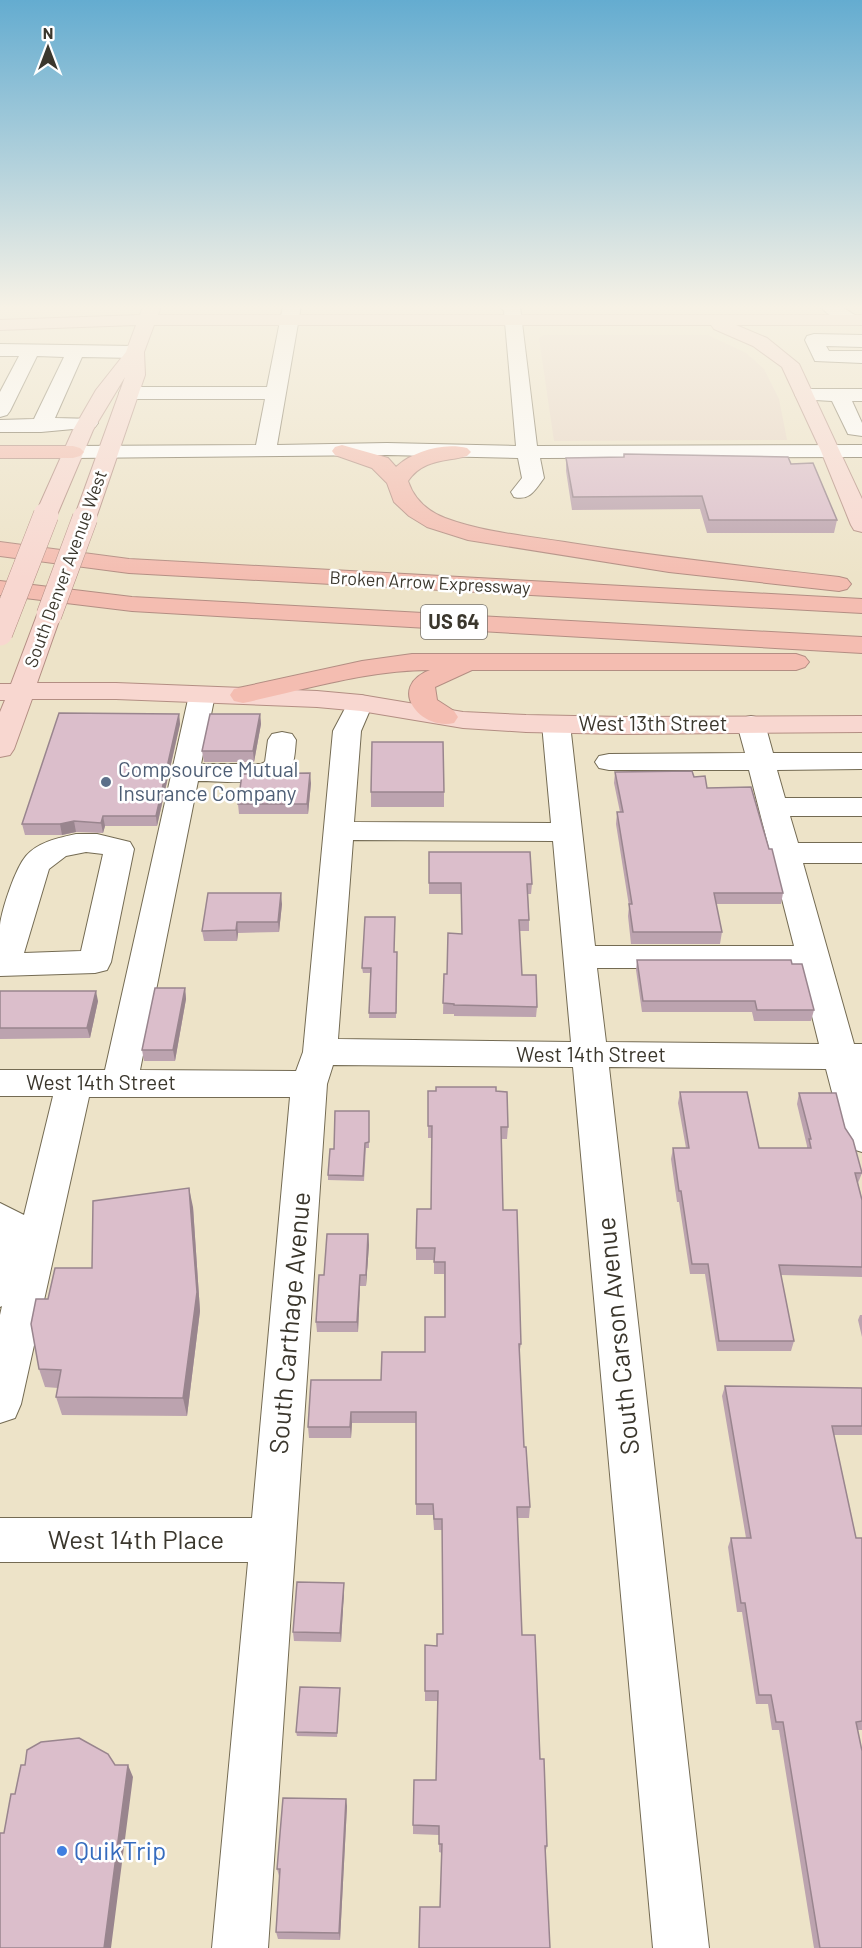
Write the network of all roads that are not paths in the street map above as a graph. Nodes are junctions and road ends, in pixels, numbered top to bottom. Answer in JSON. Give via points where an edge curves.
{"nodes":[{"id":1,"x":7,"y":397,"type":"edge"},
{"id":2,"x":54,"y":397,"type":"edge"},
{"id":3,"x":102,"y":397,"type":"edge"},
{"id":4,"x":128,"y":397,"type":"edge"},
{"id":5,"x":275,"y":397,"type":"edge"},
{"id":6,"x":521,"y":397,"type":"edge"},
{"id":7,"x":806,"y":397,"type":"edge"},
{"id":8,"x":817,"y":397,"type":"edge"},
{"id":9,"x":849,"y":405,"type":"edge"},
{"id":10,"x":0,"y":411,"type":"edge"},
{"id":11,"x":88,"y":423,"type":"junction"},
{"id":12,"x":0,"y":426,"type":"edge"},
{"id":13,"x":40,"y":426,"type":"junction"},
{"id":14,"x":862,"y":430,"type":"edge"},
{"id":15,"x":342,"y":451,"type":"junction"},
{"id":16,"x":528,"y":451,"type":"junction"},
{"id":17,"x":831,"y":451,"type":"junction"},
{"id":18,"x":862,"y":451,"type":"edge"},
{"id":19,"x":0,"y":452,"type":"edge"},
{"id":20,"x":73,"y":452,"type":"junction"},
{"id":21,"x":109,"y":452,"type":"junction"},
{"id":22,"x":265,"y":452,"type":"junction"},
{"id":23,"x":460,"y":452,"type":"junction"},
{"id":24,"x":397,"y":481,"type":"junction"},
{"id":25,"x":522,"y":492,"type":"dead end"},
{"id":26,"x":862,"y":525,"type":"edge"},
{"id":27,"x":0,"y":549,"type":"edge"},
{"id":28,"x":862,"y":587,"type":"edge"},
{"id":29,"x":0,"y":590,"type":"edge"},
{"id":30,"x":862,"y":606,"type":"edge"},
{"id":31,"x":0,"y":633,"type":"edge"},
{"id":32,"x":862,"y":645,"type":"edge"},
{"id":33,"x":862,"y":661,"type":"edge"},
{"id":34,"x":473,"y":662,"type":"junction"},
{"id":35,"x":299,"y":683,"type":"junction"},
{"id":36,"x":138,"y":691,"type":"junction"},
{"id":37,"x":10,"y":692,"type":"edge"},
{"id":38,"x":201,"y":695,"type":"junction"},
{"id":39,"x":243,"y":695,"type":"junction"},
{"id":40,"x":360,"y":703,"type":"junction"},
{"id":41,"x":444,"y":717,"type":"junction"},
{"id":42,"x":556,"y":724,"type":"junction"},
{"id":43,"x":751,"y":724,"type":"junction"},
{"id":44,"x":862,"y":724,"type":"edge"},
{"id":45,"x":282,"y":740,"type":"dead end"},
{"id":46,"x":0,"y":749,"type":"edge"},
{"id":47,"x":762,"y":761,"type":"junction"},
{"id":48,"x":862,"y":761,"type":"edge"},
{"id":49,"x":609,"y":762,"type":"dead end"},
{"id":50,"x":185,"y":772,"type":"junction"},
{"id":51,"x":774,"y":807,"type":"junction"},
{"id":52,"x":862,"y":807,"type":"edge"},
{"id":53,"x":338,"y":831,"type":"junction"},
{"id":54,"x":567,"y":831,"type":"junction"},
{"id":55,"x":786,"y":853,"type":"junction"},
{"id":56,"x":862,"y":853,"type":"edge"},
{"id":57,"x":579,"y":957,"type":"junction"},
{"id":58,"x":814,"y":957,"type":"junction"},
{"id":59,"x":2,"y":965,"type":"edge"},
{"id":60,"x":589,"y":1056,"type":"junction"},
{"id":61,"x":851,"y":1057,"type":"edge"},
{"id":62,"x":315,"y":1068,"type":"junction"},
{"id":63,"x":0,"y":1083,"type":"edge"},
{"id":64,"x":74,"y":1083,"type":"junction"},
{"id":65,"x":120,"y":1083,"type":"junction"},
{"id":66,"x":862,"y":1138,"type":"edge"},
{"id":67,"x":0,"y":1219,"type":"edge"},
{"id":68,"x":0,"y":1290,"type":"edge"},
{"id":69,"x":0,"y":1404,"type":"edge"},
{"id":70,"x":0,"y":1540,"type":"edge"},
{"id":71,"x":272,"y":1540,"type":"junction"},
{"id":72,"x":240,"y":1948,"type":"edge"},
{"id":73,"x":681,"y":1948,"type":"edge"}],
"edges":[{"from":1,"to":10,"type":"street"},
{"from":2,"to":13,"type":"street"},
{"from":3,"to":11,"type":"main road","name":"South Denver Avenue West"},
{"from":4,"to":21,"type":"main road","name":"South Denver Avenue West"},
{"from":5,"to":22,"type":"street"},
{"from":6,"to":16,"type":"street"},
{"from":7,"to":17,"type":"main road"},
{"from":8,"to":9,"type":"street"},
{"from":9,"to":14,"type":"street","via":[[855,430]]},
{"from":11,"to":13,"type":"street"},
{"from":11,"to":20,"type":"main road","name":"South Denver Avenue West"},
{"from":12,"to":13,"type":"street"},
{"from":15,"to":22,"type":"street"},
{"from":15,"to":23,"type":"street"},
{"from":15,"to":24,"type":"highway","via":[[380,463]]},
{"from":16,"to":17,"type":"street"},
{"from":16,"to":23,"type":"street"},
{"from":16,"to":25,"type":"street","via":[[533,478]]},
{"from":17,"to":18,"type":"street"},
{"from":17,"to":26,"type":"main road"},
{"from":19,"to":20,"type":"highway"},
{"from":20,"to":21,"type":"street"},
{"from":20,"to":31,"type":"main road","name":"South Denver Avenue West","bridge":true},
{"from":21,"to":22,"type":"street"},
{"from":21,"to":37,"type":"main road","name":"South Denver Avenue West","bridge":true,"via":[[39,639]]},
{"from":23,"to":24,"type":"highway","via":[[417,459]]},
{"from":24,"to":28,"type":"highway","via":[[402,497],[417,511],[435,522],[476,535],[669,565]]},
{"from":27,"to":30,"type":"highway","name":"Broken Arrow Expressway","number":"US 64","via":[[172,569]]},
{"from":29,"to":32,"type":"highway","name":"Broken Arrow Expressway","number":"US 64","via":[[132,604]]},
{"from":33,"to":34,"type":"highway"},
{"from":34,"to":35,"type":"highway","via":[[412,662]]},
{"from":34,"to":41,"type":"highway","via":[[437,675],[422,687],[422,701]]},
{"from":35,"to":36,"type":"main road","via":[[234,679]]},
{"from":35,"to":39,"type":"highway"},
{"from":35,"to":40,"type":"main road","via":[[330,690]]},
{"from":36,"to":37,"type":"main road"},
{"from":36,"to":38,"type":"main road"},
{"from":37,"to":46,"type":"main road","name":"South Denver Avenue West"},
{"from":38,"to":39,"type":"main road"},
{"from":38,"to":50,"type":"street"},
{"from":39,"to":40,"type":"main road"},
{"from":40,"to":41,"type":"main road","name":"West 13th Street"},
{"from":40,"to":53,"type":"street","name":"South Carthage Avenue","via":[[347,731]]},
{"from":41,"to":42,"type":"main road","name":"West 13th Street"},
{"from":42,"to":43,"type":"main road","name":"West 13th Street"},
{"from":42,"to":54,"type":"street","name":"South Carson Avenue"},
{"from":43,"to":44,"type":"main road","name":"West 13th Street"},
{"from":43,"to":47,"type":"street"},
{"from":45,"to":50,"type":"street","via":[[278,766],[266,772]]},
{"from":47,"to":48,"type":"street"},
{"from":47,"to":49,"type":"street"},
{"from":47,"to":51,"type":"street"},
{"from":50,"to":65,"type":"street"},
{"from":51,"to":52,"type":"street"},
{"from":51,"to":55,"type":"street"},
{"from":53,"to":54,"type":"street"},
{"from":53,"to":62,"type":"street","name":"South Carthage Avenue"},
{"from":54,"to":57,"type":"street","name":"South Carson Avenue"},
{"from":55,"to":56,"type":"street"},
{"from":55,"to":58,"type":"street"},
{"from":57,"to":58,"type":"street"},
{"from":57,"to":60,"type":"street","name":"South Carson Avenue"},
{"from":58,"to":61,"type":"street"},
{"from":59,"to":59,"type":"street","via":[[95,962],[119,849],[88,842],[60,845],[35,864]]},
{"from":60,"to":61,"type":"street","name":"West 14th Street"},
{"from":60,"to":62,"type":"street","name":"West 14th Street"},
{"from":60,"to":73,"type":"street","name":"South Carson Avenue"},
{"from":61,"to":66,"type":"street"},
{"from":62,"to":65,"type":"street","name":"West 14th Street"},
{"from":62,"to":71,"type":"street","name":"South Carthage Avenue"},
{"from":63,"to":64,"type":"street","name":"West 14th Street"},
{"from":64,"to":65,"type":"street","name":"West 14th Street"},
{"from":64,"to":69,"type":"street"},
{"from":67,"to":68,"type":"street","via":[[15,1229]]},
{"from":70,"to":71,"type":"street","name":"West 14th Place"},
{"from":71,"to":72,"type":"street","name":"South Carthage Avenue"}]}
